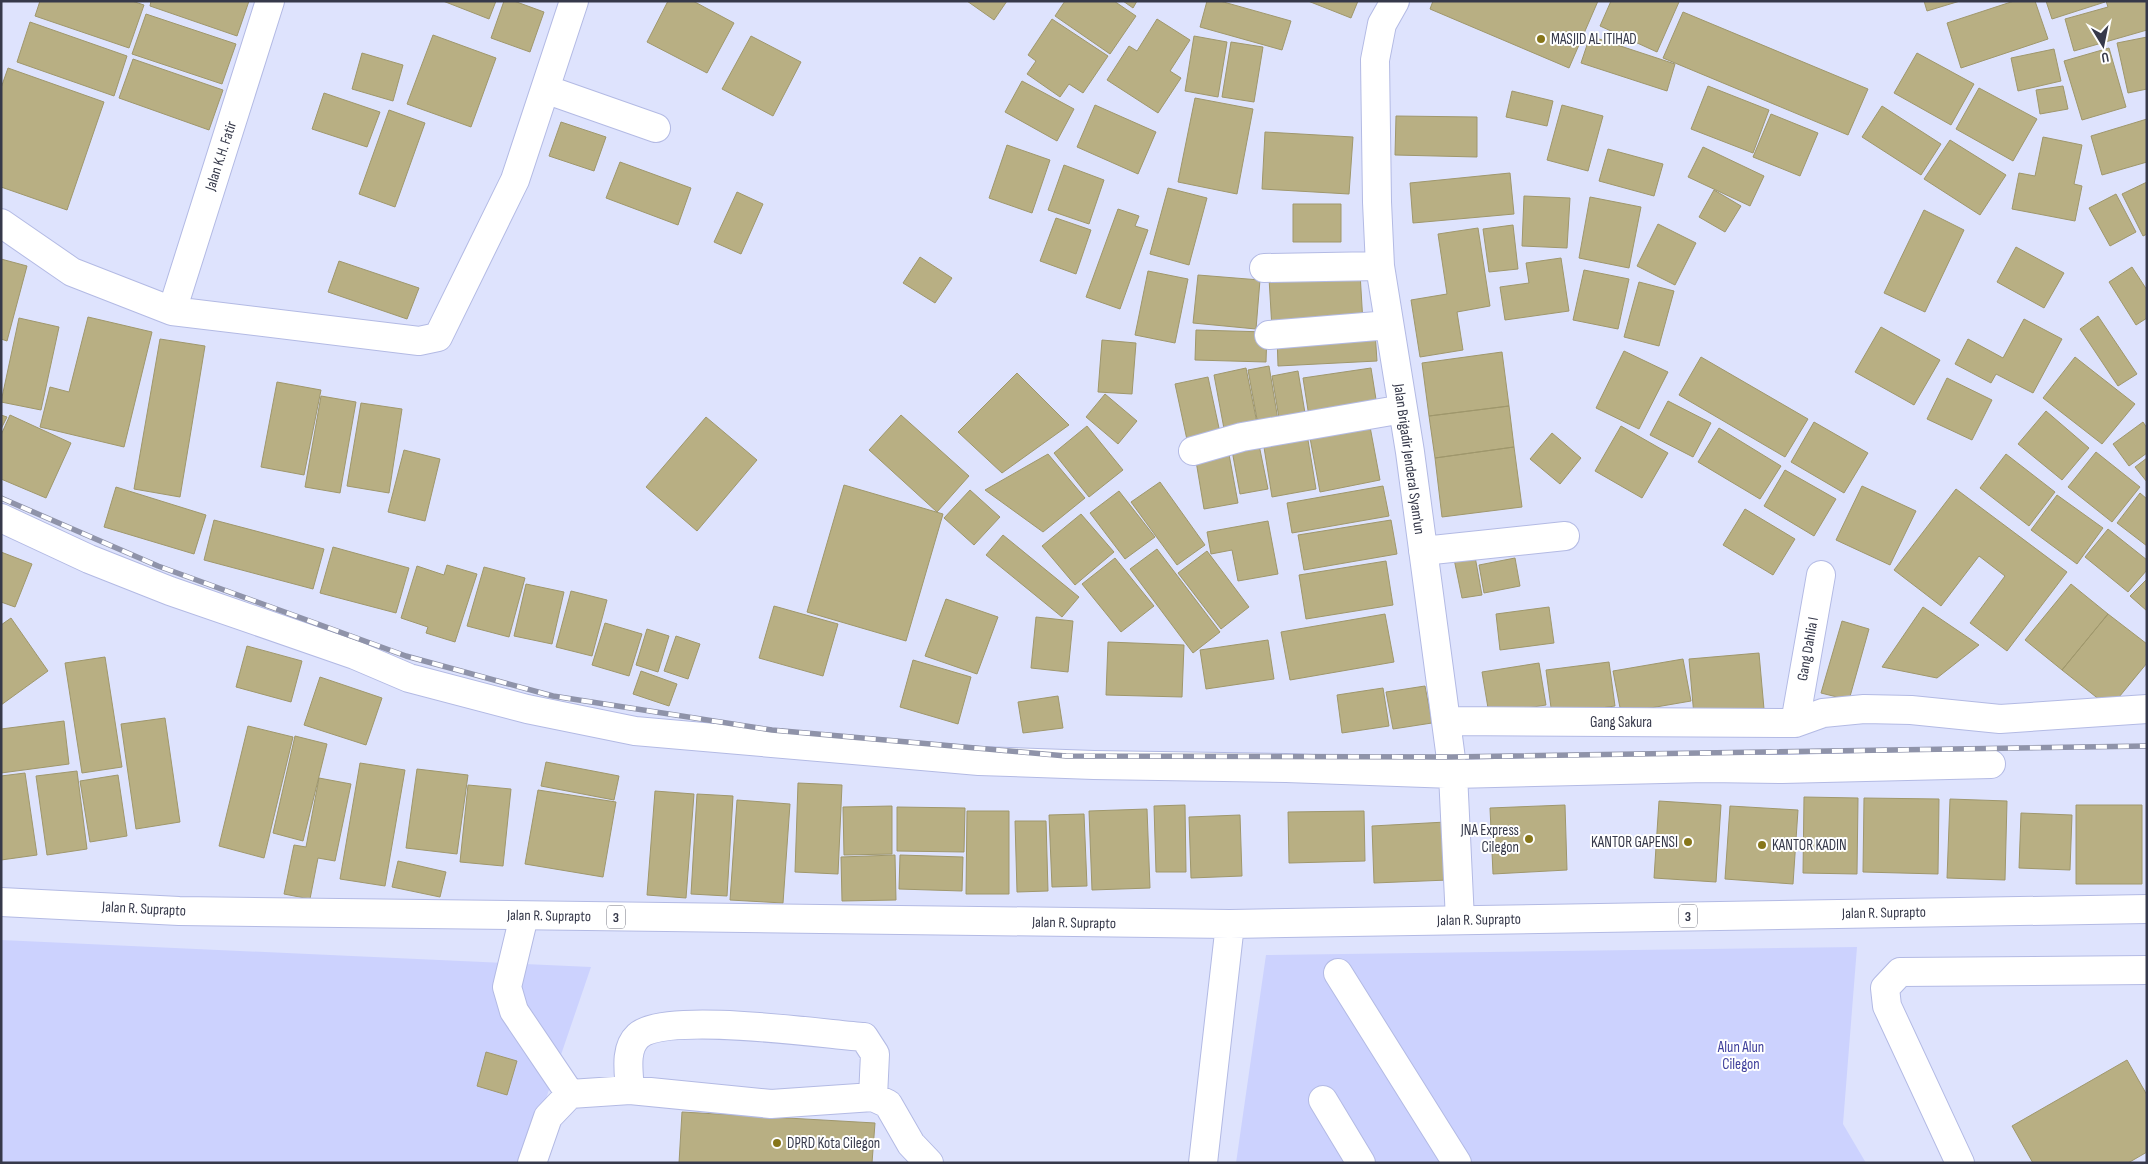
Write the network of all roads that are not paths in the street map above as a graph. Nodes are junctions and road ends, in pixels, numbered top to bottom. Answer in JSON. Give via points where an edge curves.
{"nodes":[{"id":1,"x":270,"y":1,"type":"edge"},
{"id":2,"x":574,"y":1,"type":"edge"},
{"id":3,"x":1395,"y":1,"type":"edge"},
{"id":4,"x":545,"y":89,"type":"junction"},
{"id":5,"x":656,"y":128,"type":"dead end"},
{"id":6,"x":1,"y":222,"type":"edge"},
{"id":7,"x":1380,"y":266,"type":"junction"},
{"id":8,"x":1264,"y":268,"type":"dead end"},
{"id":9,"x":172,"y":311,"type":"junction"},
{"id":10,"x":1389,"y":325,"type":"junction"},
{"id":11,"x":1270,"y":335,"type":"dead end"},
{"id":12,"x":1403,"y":409,"type":"junction"},
{"id":13,"x":1193,"y":451,"type":"dead end"},
{"id":14,"x":1,"y":518,"type":"edge"},
{"id":15,"x":1564,"y":536,"type":"dead end"},
{"id":16,"x":1423,"y":551,"type":"junction"},
{"id":17,"x":1821,"y":575,"type":"dead end"},
{"id":18,"x":2147,"y":709,"type":"edge"},
{"id":19,"x":1446,"y":721,"type":"junction"},
{"id":20,"x":1795,"y":723,"type":"junction"},
{"id":21,"x":1991,"y":764,"type":"dead end"},
{"id":22,"x":1453,"y":774,"type":"junction"},
{"id":23,"x":1,"y":902,"type":"edge"},
{"id":24,"x":2147,"y":909,"type":"edge"},
{"id":25,"x":524,"y":916,"type":"junction"},
{"id":26,"x":1460,"y":920,"type":"junction"},
{"id":27,"x":1230,"y":924,"type":"junction"},
{"id":28,"x":2147,"y":970,"type":"edge"},
{"id":29,"x":1338,"y":973,"type":"dead end"},
{"id":30,"x":630,"y":1090,"type":"junction"},
{"id":31,"x":570,"y":1094,"type":"junction"},
{"id":32,"x":873,"y":1097,"type":"junction"},
{"id":33,"x":1323,"y":1100,"type":"dead end"},
{"id":34,"x":532,"y":1163,"type":"edge"},
{"id":35,"x":929,"y":1163,"type":"edge"},
{"id":36,"x":1203,"y":1163,"type":"edge"},
{"id":37,"x":1361,"y":1163,"type":"edge"},
{"id":38,"x":1458,"y":1163,"type":"edge"},
{"id":39,"x":1960,"y":1163,"type":"edge"}],
"edges":[{"from":1,"to":9,"type":"main road","name":"Jalan K.H. Fatir"},
{"from":2,"to":4,"type":"main road"},
{"from":3,"to":7,"type":"main road","name":"Jalan Brigadir Jenderal Syam'un","via":[[1382,24],[1375,60]]},
{"from":4,"to":5,"type":"main road"},
{"from":4,"to":9,"type":"main road","via":[[515,180],[438,337],[419,341]]},
{"from":6,"to":9,"type":"main road","via":[[72,272]]},
{"from":7,"to":8,"type":"main road"},
{"from":7,"to":10,"type":"main road","name":"Jalan Brigadir Jenderal Syam'un"},
{"from":10,"to":11,"type":"main road"},
{"from":10,"to":12,"type":"main road","name":"Jalan Brigadir Jenderal Syam'un"},
{"from":12,"to":13,"type":"main road","via":[[1242,437]]},
{"from":12,"to":16,"type":"main road","name":"Jalan Brigadir Jenderal Syam'un"},
{"from":14,"to":22,"type":"main road","via":[[161,588],[410,678],[527,709],[635,731],[979,761]]},
{"from":15,"to":16,"type":"main road"},
{"from":16,"to":19,"type":"main road","name":"Jalan Brigadir Jenderal Syam'un"},
{"from":17,"to":20,"type":"main road","name":"Gang Dahlia I"},
{"from":18,"to":20,"type":"main road","name":"Gang Sakura","via":[[2000,719],[1864,709],[1823,713]]},
{"from":19,"to":20,"type":"main road","name":"Gang Sakura"},
{"from":19,"to":22,"type":"main road","name":"Jalan Brigadir Jenderal Syam'un"},
{"from":21,"to":22,"type":"main road"},
{"from":22,"to":26,"type":"main road","name":"Jalan Brigadir Jenderal Syam'un"},
{"from":23,"to":25,"type":"main road","name":"Jalan R. Suprapto","number":"3","via":[[179,911]]},
{"from":24,"to":26,"type":"main road","name":"Jalan R. Suprapto","number":"3"},
{"from":25,"to":27,"type":"main road","name":"Jalan R. Suprapto","number":"3"},
{"from":25,"to":31,"type":"main road","via":[[507,987],[514,1012]]},
{"from":26,"to":27,"type":"main road","name":"Jalan R. Suprapto","number":"3"},
{"from":27,"to":36,"type":"main road"},
{"from":28,"to":39,"type":"main road","via":[[1900,972],[1885,988],[1888,1006]]},
{"from":29,"to":38,"type":"main road"},
{"from":30,"to":31,"type":"main road"},
{"from":30,"to":32,"type":"main road","via":[[771,1104]]},
{"from":30,"to":32,"type":"main road","via":[[629,1048],[639,1035],[662,1026],[712,1024],[864,1038],[875,1054]]},
{"from":31,"to":34,"type":"main road","via":[[548,1117]]},
{"from":32,"to":35,"type":"main road","via":[[888,1104],[911,1144]]},
{"from":33,"to":37,"type":"main road"}]}
